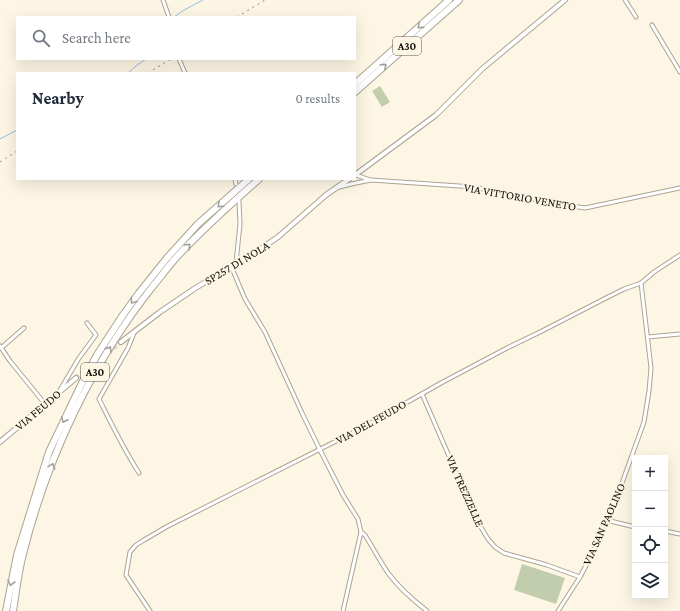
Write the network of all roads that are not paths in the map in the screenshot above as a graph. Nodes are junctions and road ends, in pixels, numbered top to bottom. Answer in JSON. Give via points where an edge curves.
{"nodes":[{"id":1,"x":163,"y":0,"type":"edge"},
{"id":2,"x":449,"y":0,"type":"edge"},
{"id":3,"x":459,"y":0,"type":"edge"},
{"id":4,"x":564,"y":0,"type":"edge"},
{"id":5,"x":625,"y":0,"type":"edge"},
{"id":6,"x":169,"y":16,"type":"edge"},
{"id":7,"x":636,"y":17,"type":"dead end"},
{"id":8,"x":652,"y":26,"type":"dead end"},
{"id":9,"x":179,"y":60,"type":"edge"},
{"id":10,"x":185,"y":72,"type":"edge"},
{"id":11,"x":680,"y":72,"type":"edge"},
{"id":12,"x":356,"y":83,"type":"edge"},
{"id":13,"x":356,"y":91,"type":"edge"},
{"id":14,"x":364,"y":169,"type":"junction"},
{"id":15,"x":356,"y":174,"type":"edge"},
{"id":16,"x":356,"y":175,"type":"edge"},
{"id":17,"x":365,"y":178,"type":"junction"},
{"id":18,"x":234,"y":180,"type":"edge"},
{"id":19,"x":248,"y":180,"type":"edge"},
{"id":20,"x":258,"y":180,"type":"edge"},
{"id":21,"x":347,"y":180,"type":"edge"},
{"id":22,"x":371,"y":180,"type":"junction"},
{"id":23,"x":236,"y":184,"type":"dead end"},
{"id":24,"x":335,"y":188,"type":"junction"},
{"id":25,"x":680,"y":188,"type":"edge"},
{"id":26,"x":239,"y":201,"type":"dead end"},
{"id":27,"x":680,"y":255,"type":"edge"},
{"id":28,"x":236,"y":263,"type":"junction"},
{"id":29,"x":231,"y":266,"type":"junction"},
{"id":30,"x":641,"y":283,"type":"junction"},
{"id":31,"x":87,"y":323,"type":"dead end"},
{"id":32,"x":24,"y":328,"type":"dead end"},
{"id":33,"x":135,"y":331,"type":"junction"},
{"id":34,"x":680,"y":334,"type":"edge"},
{"id":35,"x":648,"y":337,"type":"junction"},
{"id":36,"x":121,"y":342,"type":"tunnel mouth"},
{"id":37,"x":0,"y":347,"type":"edge"},
{"id":38,"x":76,"y":378,"type":"tunnel mouth"},
{"id":39,"x":59,"y":392,"type":"junction"},
{"id":40,"x":422,"y":394,"type":"junction"},
{"id":41,"x":45,"y":404,"type":"junction"},
{"id":42,"x":0,"y":442,"type":"edge"},
{"id":43,"x":320,"y":450,"type":"junction"},
{"id":44,"x":139,"y":473,"type":"dead end"},
{"id":45,"x":606,"y":520,"type":"junction"},
{"id":46,"x":632,"y":525,"type":"edge"},
{"id":47,"x":361,"y":532,"type":"junction"},
{"id":48,"x":668,"y":532,"type":"edge"},
{"id":49,"x":680,"y":534,"type":"edge"},
{"id":50,"x":580,"y":578,"type":"junction"},
{"id":51,"x":6,"y":611,"type":"edge"},
{"id":52,"x":13,"y":611,"type":"edge"},
{"id":53,"x":150,"y":611,"type":"edge"},
{"id":54,"x":343,"y":611,"type":"edge"},
{"id":55,"x":427,"y":611,"type":"edge"},
{"id":56,"x":558,"y":611,"type":"edge"}],
"edges":[{"from":1,"to":6,"type":"street"},
{"from":2,"to":12,"type":"highway","number":"A30","one_way":true},
{"from":13,"to":3,"type":"highway","number":"A30","one_way":true},
{"from":4,"to":14,"type":"street","via":[[475,75],[436,115]]},
{"from":5,"to":7,"type":"street"},
{"from":8,"to":11,"type":"street"},
{"from":9,"to":10,"type":"street"},
{"from":14,"to":15,"type":"street"},
{"from":14,"to":17,"type":"street","via":[[362,174]]},
{"from":16,"to":17,"type":"street"},
{"from":17,"to":22,"type":"street"},
{"from":18,"to":23,"type":"street"},
{"from":19,"to":51,"type":"highway","number":"A30","one_way":true,"via":[[198,224],[167,258],[123,315],[97,355],[49,452],[17,555]]},
{"from":52,"to":20,"type":"highway","number":"A30","one_way":true,"via":[[23,556],[38,504],[56,454],[86,387],[127,321],[173,261]]},
{"from":21,"to":24,"type":"street","name":"SP257 DI NOLA"},
{"from":22,"to":24,"type":"street","name":"VIA VITTORIO VENETO"},
{"from":22,"to":25,"type":"street","name":"VIA VITTORIO VENETO","via":[[474,187],[585,208]]},
{"from":24,"to":28,"type":"street","name":"SP257 DI NOLA","via":[[278,237]]},
{"from":26,"to":28,"type":"street","via":[[240,224]]},
{"from":27,"to":30,"type":"street"},
{"from":28,"to":29,"type":"street","name":"SP257 DI NOLA"},
{"from":29,"to":33,"type":"street","name":"SP257 DI NOLA"},
{"from":29,"to":43,"type":"street"},
{"from":30,"to":35,"type":"street","name":"VIA SAN PAOLINO"},
{"from":30,"to":40,"type":"street","via":[[594,304]]},
{"from":31,"to":39,"type":"street","via":[[96,335]]},
{"from":32,"to":37,"type":"street"},
{"from":33,"to":36,"type":"street","name":"SP257 DI NOLA"},
{"from":33,"to":44,"type":"street","via":[[99,399],[115,433]]},
{"from":34,"to":35,"type":"street"},
{"from":35,"to":45,"type":"street","name":"VIA SAN PAOLINO","via":[[651,368],[644,422]]},
{"from":37,"to":41,"type":"street"},
{"from":38,"to":39,"type":"street","name":"VIA FEUDO"},
{"from":39,"to":41,"type":"street","name":"VIA FEUDO"},
{"from":40,"to":43,"type":"street","name":"VIA DEL FEUDO"},
{"from":40,"to":50,"type":"street","name":"VIA TREZZELLE","via":[[470,509],[488,539],[504,553],[547,565]]},
{"from":41,"to":42,"type":"street","name":"VIA FEUDO"},
{"from":43,"to":47,"type":"street","via":[[358,519]]},
{"from":43,"to":53,"type":"street","name":"VIA DEL FEUDO","via":[[168,526],[136,545],[130,552],[126,575]]},
{"from":45,"to":46,"type":"street"},
{"from":45,"to":50,"type":"street","name":"VIA SAN PAOLINO"},
{"from":47,"to":54,"type":"street"},
{"from":47,"to":55,"type":"street","via":[[396,584]]},
{"from":48,"to":49,"type":"street"},
{"from":50,"to":56,"type":"street","name":"VIA SAN PAOLINO"}]}
